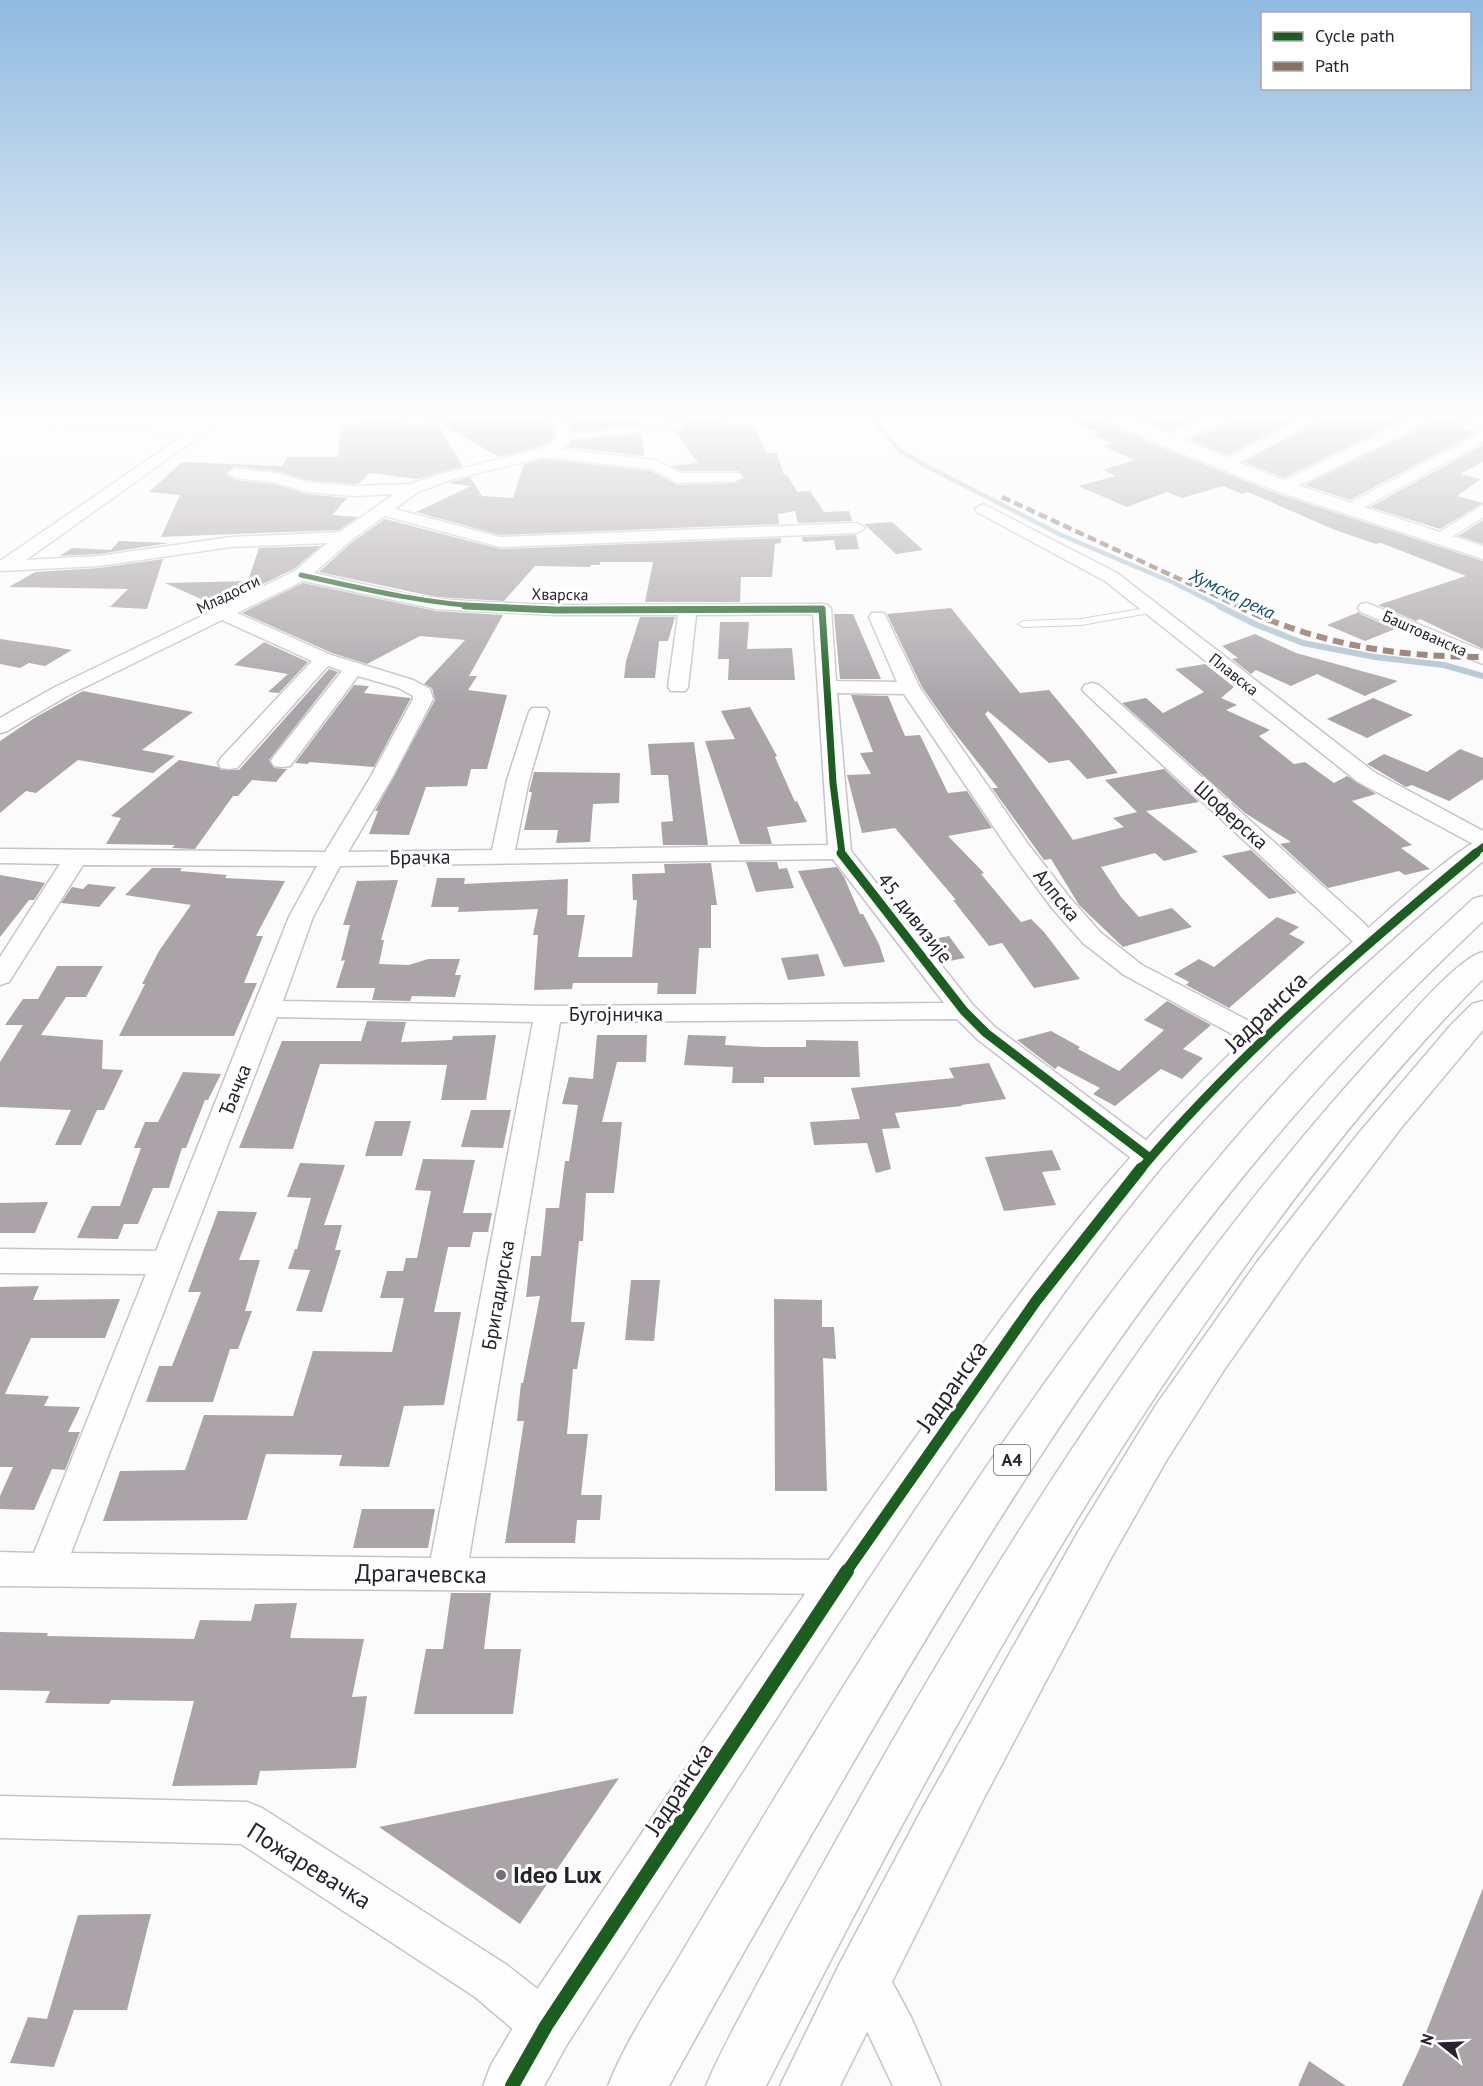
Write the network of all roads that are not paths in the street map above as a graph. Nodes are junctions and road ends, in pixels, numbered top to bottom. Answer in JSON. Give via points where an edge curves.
{"nodes":[{"id":1,"x":84,"y":510,"type":"edge"},
{"id":2,"x":382,"y":510,"type":"edge"},
{"id":3,"x":383,"y":510,"type":"edge"},
{"id":4,"x":987,"y":510,"type":"edge"},
{"id":5,"x":1354,"y":510,"type":"edge"},
{"id":6,"x":1483,"y":510,"type":"edge"},
{"id":7,"x":857,"y":528,"type":"dead end"},
{"id":8,"x":344,"y":537,"type":"junction"},
{"id":9,"x":1438,"y":538,"type":"junction"},
{"id":10,"x":1483,"y":553,"type":"edge"},
{"id":11,"x":2,"y":567,"type":"edge"},
{"id":12,"x":301,"y":575,"type":"junction"},
{"id":13,"x":1367,"y":608,"type":"dead end"},
{"id":14,"x":688,"y":609,"type":"junction"},
{"id":15,"x":1152,"y":610,"type":"junction"},
{"id":16,"x":223,"y":614,"type":"junction"},
{"id":17,"x":878,"y":617,"type":"dead end"},
{"id":18,"x":1023,"y":624,"type":"dead end"},
{"id":19,"x":1483,"y":658,"type":"edge"},
{"id":20,"x":324,"y":659,"type":"junction"},
{"id":21,"x":353,"y":669,"type":"junction"},
{"id":22,"x":678,"y":687,"type":"dead end"},
{"id":23,"x":826,"y":687,"type":"junction"},
{"id":24,"x":910,"y":688,"type":"junction"},
{"id":25,"x":1092,"y":688,"type":"dead end"},
{"id":26,"x":539,"y":712,"type":"dead end"},
{"id":27,"x":0,"y":727,"type":"edge"},
{"id":28,"x":282,"y":761,"type":"dead end"},
{"id":29,"x":229,"y":763,"type":"dead end"},
{"id":30,"x":1483,"y":840,"type":"edge"},
{"id":31,"x":1483,"y":847,"type":"edge"},
{"id":32,"x":840,"y":852,"type":"junction"},
{"id":33,"x":0,"y":856,"type":"edge"},
{"id":34,"x":502,"y":856,"type":"junction"},
{"id":35,"x":335,"y":858,"type":"junction"},
{"id":36,"x":75,"y":859,"type":"junction"},
{"id":37,"x":1483,"y":905,"type":"edge"},
{"id":38,"x":1368,"y":942,"type":"junction"},
{"id":39,"x":1483,"y":960,"type":"edge"},
{"id":40,"x":0,"y":977,"type":"edge"},
{"id":41,"x":267,"y":1009,"type":"junction"},
{"id":42,"x":964,"y":1011,"type":"junction"},
{"id":43,"x":1483,"y":1011,"type":"edge"},
{"id":44,"x":548,"y":1014,"type":"junction"},
{"id":45,"x":1262,"y":1039,"type":"junction"},
{"id":46,"x":1150,"y":1158,"type":"junction"},
{"id":47,"x":0,"y":1261,"type":"edge"},
{"id":48,"x":166,"y":1263,"type":"junction"},
{"id":49,"x":0,"y":1569,"type":"edge"},
{"id":50,"x":46,"y":1569,"type":"junction"},
{"id":51,"x":447,"y":1575,"type":"junction"},
{"id":52,"x":842,"y":1577,"type":"junction"},
{"id":53,"x":0,"y":1816,"type":"edge"},
{"id":54,"x":863,"y":1974,"type":"junction"},
{"id":55,"x":546,"y":2026,"type":"junction"},
{"id":56,"x":513,"y":2086,"type":"edge"},
{"id":57,"x":637,"y":2086,"type":"edge"},
{"id":58,"x":735,"y":2086,"type":"edge"},
{"id":59,"x":809,"y":2086,"type":"edge"},
{"id":60,"x":917,"y":2086,"type":"edge"}],
"edges":[{"from":1,"to":11,"type":"street"},
{"from":2,"to":8,"type":"street","name":"Младости"},
{"from":3,"to":7,"type":"street","via":[[500,542]]},
{"from":4,"to":15,"type":"street","name":"Плавска","via":[[1111,577]]},
{"from":5,"to":9,"type":"main road"},
{"from":6,"to":9,"type":"street"},
{"from":8,"to":11,"type":"street","via":[[231,542],[99,561]]},
{"from":8,"to":12,"type":"street","name":"Младости"},
{"from":9,"to":10,"type":"main road"},
{"from":12,"to":14,"type":"street","name":"Хварска","via":[[436,604],[556,610]]},
{"from":12,"to":16,"type":"street","name":"Младости"},
{"from":13,"to":19,"type":"street","name":"Баштованска"},
{"from":14,"to":22,"type":"street"},
{"from":14,"to":23,"type":"street","name":"Хварска","via":[[822,609]]},
{"from":15,"to":18,"type":"lane","via":[[1081,622]]},
{"from":15,"to":30,"type":"street","name":"Плавска","via":[[1366,777]]},
{"from":16,"to":20,"type":"street","name":"Ђачка"},
{"from":16,"to":27,"type":"street","name":"Младости","via":[[62,691]]},
{"from":17,"to":24,"type":"street","name":"Алпска"},
{"from":20,"to":21,"type":"street","name":"Ђачка"},
{"from":20,"to":29,"type":"street"},
{"from":21,"to":28,"type":"street"},
{"from":21,"to":35,"type":"street","name":"Ђачка","via":[[406,684],[423,693],[423,699]]},
{"from":23,"to":24,"type":"street"},
{"from":23,"to":32,"type":"street"},
{"from":24,"to":45,"type":"street","name":"Алпска","via":[[1020,849],[1092,938],[1133,970]]},
{"from":25,"to":38,"type":"street","name":"Шоферска"},
{"from":26,"to":34,"type":"street","via":[[518,780]]},
{"from":31,"to":38,"type":"main road","name":"Јадранска"},
{"from":32,"to":34,"type":"street","name":"Брачка"},
{"from":32,"to":42,"type":"street","name":"45. дивизије"},
{"from":33,"to":36,"type":"street","name":"Брачка"},
{"from":34,"to":35,"type":"street","name":"Брачка"},
{"from":35,"to":36,"type":"street","name":"Брачка"},
{"from":35,"to":41,"type":"street","name":"Ђачка","via":[[301,917]]},
{"from":36,"to":40,"type":"street"},
{"from":37,"to":57,"type":"main road","number":"A4","via":[[1388,994],[1264,1126],[1087,1352],[984,1502],[870,1683]]},
{"from":38,"to":45,"type":"main road","name":"Јадранска"},
{"from":39,"to":58,"type":"main road","via":[[1327,1130],[1143,1380],[1040,1539],[910,1759]]},
{"from":41,"to":44,"type":"street","name":"Бугојничка"},
{"from":41,"to":48,"type":"street","name":"Ђачка"},
{"from":42,"to":44,"type":"street","name":"Бугојничка"},
{"from":42,"to":46,"type":"street","name":"45. дивизије","via":[[1009,1053]]},
{"from":43,"to":54,"type":"main road","via":[[1382,1125],[1312,1216],[1170,1419],[1071,1587]]},
{"from":44,"to":51,"type":"street","name":"Бригадирска"},
{"from":45,"to":46,"type":"main road","name":"Јадранска"},
{"from":46,"to":52,"type":"main road","name":"Јадранска","via":[[1059,1268]]},
{"from":47,"to":48,"type":"street"},
{"from":48,"to":50,"type":"street","name":"Ђачка"},
{"from":49,"to":50,"type":"street","name":"Драгачевска"},
{"from":50,"to":51,"type":"street","name":"Драгачевска"},
{"from":51,"to":52,"type":"street","name":"Драгачевска"},
{"from":52,"to":55,"type":"main road","name":"Јадранска"},
{"from":53,"to":55,"type":"street","name":"Пожаревачка","via":[[247,1823],[491,1981]]},
{"from":54,"to":59,"type":"main road"},
{"from":54,"to":60,"type":"street"},
{"from":55,"to":56,"type":"main road","name":"Јадранска"}]}
